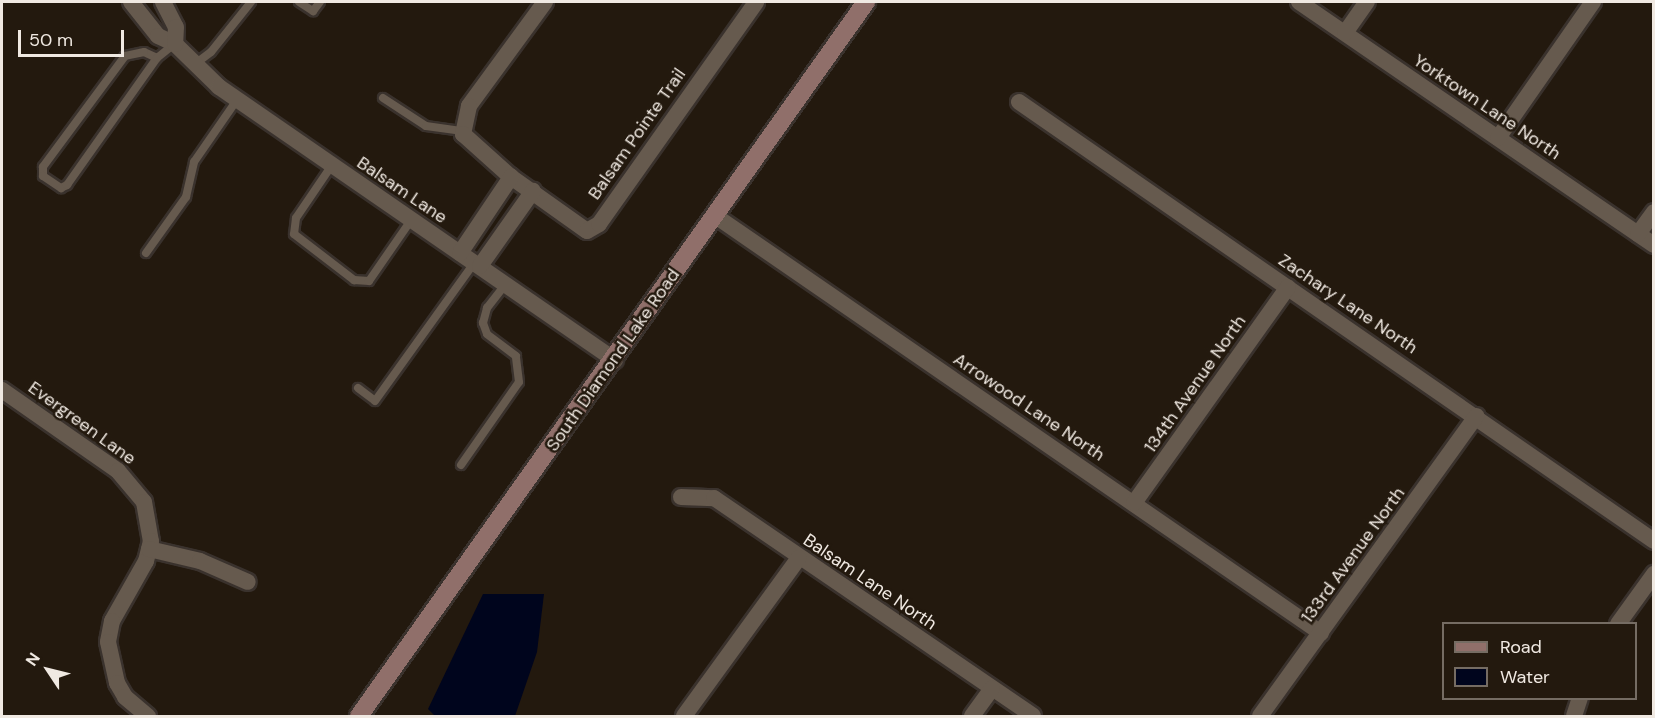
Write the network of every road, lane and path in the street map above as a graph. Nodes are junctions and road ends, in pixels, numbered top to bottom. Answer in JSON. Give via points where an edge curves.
{"nodes":[{"id":1,"x":131,"y":2,"type":"edge"},
{"id":2,"x":163,"y":2,"type":"edge"},
{"id":3,"x":251,"y":2,"type":"edge"},
{"id":4,"x":299,"y":2,"type":"edge"},
{"id":5,"x":320,"y":2,"type":"edge"},
{"id":6,"x":545,"y":2,"type":"edge"},
{"id":7,"x":756,"y":2,"type":"edge"},
{"id":8,"x":866,"y":2,"type":"edge"},
{"id":9,"x":1299,"y":2,"type":"edge"},
{"id":10,"x":1367,"y":2,"type":"edge"},
{"id":11,"x":1593,"y":2,"type":"edge"},
{"id":12,"x":1345,"y":33,"type":"junction"},
{"id":13,"x":175,"y":44,"type":"junction"},
{"id":14,"x":157,"y":58,"type":"junction"},
{"id":15,"x":195,"y":65,"type":"junction"},
{"id":16,"x":383,"y":98,"type":"dead end"},
{"id":17,"x":237,"y":100,"type":"junction"},
{"id":18,"x":1019,"y":102,"type":"dead end"},
{"id":19,"x":463,"y":130,"type":"junction"},
{"id":20,"x":1498,"y":138,"type":"junction"},
{"id":21,"x":332,"y":165,"type":"junction"},
{"id":22,"x":511,"y":177,"type":"junction"},
{"id":23,"x":533,"y":190,"type":"junction"},
{"id":24,"x":1653,"y":212,"type":"edge"},
{"id":25,"x":714,"y":215,"type":"junction"},
{"id":26,"x":412,"y":219,"type":"junction"},
{"id":27,"x":1638,"y":234,"type":"junction"},
{"id":28,"x":1653,"y":245,"type":"edge"},
{"id":29,"x":146,"y":253,"type":"dead end"},
{"id":30,"x":460,"y":253,"type":"junction"},
{"id":31,"x":477,"y":265,"type":"junction"},
{"id":32,"x":506,"y":284,"type":"junction"},
{"id":33,"x":1288,"y":287,"type":"junction"},
{"id":34,"x":615,"y":360,"type":"junction"},
{"id":35,"x":358,"y":388,"type":"dead end"},
{"id":36,"x":2,"y":390,"type":"edge"},
{"id":37,"x":1476,"y":416,"type":"junction"},
{"id":38,"x":461,"y":465,"type":"dead end"},
{"id":39,"x":681,"y":497,"type":"dead end"},
{"id":40,"x":1134,"y":503,"type":"junction"},
{"id":41,"x":1653,"y":541,"type":"edge"},
{"id":42,"x":149,"y":549,"type":"junction"},
{"id":43,"x":799,"y":558,"type":"junction"},
{"id":44,"x":1653,"y":574,"type":"edge"},
{"id":45,"x":248,"y":582,"type":"dead end"},
{"id":46,"x":1619,"y":622,"type":"edge"},
{"id":47,"x":1321,"y":633,"type":"junction"},
{"id":48,"x":992,"y":688,"type":"junction"},
{"id":49,"x":1580,"y":700,"type":"edge"},
{"id":50,"x":148,"y":717,"type":"edge"},
{"id":51,"x":359,"y":717,"type":"edge"},
{"id":52,"x":684,"y":717,"type":"edge"},
{"id":53,"x":972,"y":717,"type":"edge"},
{"id":54,"x":1033,"y":717,"type":"edge"},
{"id":55,"x":1260,"y":717,"type":"edge"},
{"id":56,"x":1574,"y":717,"type":"edge"}],
"edges":[{"from":1,"to":13,"type":"street","name":"Balsam Lane","via":[[158,36]]},
{"from":2,"to":13,"type":"street","via":[[176,27]]},
{"from":3,"to":15,"type":"lane","via":[[211,52]]},
{"from":4,"to":5,"type":"lane","via":[[313,11]]},
{"from":6,"to":19,"type":"street","via":[[469,106]]},
{"from":7,"to":23,"type":"street","name":"Balsam Pointe Trail","via":[[596,227],[581,229],[571,216]]},
{"from":8,"to":25,"type":"street","name":"South Diamond Lake Road"},
{"from":9,"to":12,"type":"street","name":"Yorktown Lane North"},
{"from":10,"to":12,"type":"street"},
{"from":11,"to":20,"type":"street"},
{"from":12,"to":20,"type":"street","name":"Yorktown Lane North"},
{"from":13,"to":14,"type":"lane"},
{"from":13,"to":15,"type":"street","name":"Balsam Lane"},
{"from":14,"to":14,"type":"lane","via":[[64,188],[43,176],[43,167],[125,56],[144,52]]},
{"from":15,"to":17,"type":"street","name":"Balsam Lane"},
{"from":16,"to":19,"type":"lane","via":[[432,129]]},
{"from":17,"to":21,"type":"street","name":"Balsam Lane"},
{"from":17,"to":29,"type":"lane","via":[[194,162],[186,197]]},
{"from":18,"to":33,"type":"street","name":"Zachary Lane North"},
{"from":19,"to":22,"type":"street","name":"Balsam Pointe Trail","via":[[469,144]]},
{"from":20,"to":27,"type":"street","name":"Yorktown Lane North"},
{"from":21,"to":26,"type":"street","name":"Balsam Lane"},
{"from":21,"to":26,"type":"lane","via":[[296,218],[294,234],[354,280],[369,281]]},
{"from":22,"to":23,"type":"street","name":"Balsam Pointe Trail"},
{"from":22,"to":30,"type":"street"},
{"from":23,"to":31,"type":"street"},
{"from":24,"to":27,"type":"street"},
{"from":25,"to":34,"type":"street","name":"South Diamond Lake Road"},
{"from":25,"to":40,"type":"street","name":"Arrowood Lane North"},
{"from":26,"to":30,"type":"street","name":"Balsam Lane"},
{"from":27,"to":28,"type":"street","name":"Yorktown Lane North"},
{"from":30,"to":31,"type":"street","name":"Balsam Lane"},
{"from":31,"to":32,"type":"street","name":"Balsam Lane"},
{"from":31,"to":35,"type":"lane","via":[[375,401]]},
{"from":32,"to":34,"type":"street","name":"Balsam Lane"},
{"from":32,"to":38,"type":"lane","via":[[487,308],[483,323],[487,334],[516,356],[519,382]]},
{"from":33,"to":37,"type":"street","name":"Zachary Lane North"},
{"from":33,"to":40,"type":"street","name":"134th Avenue North"},
{"from":34,"to":51,"type":"street","name":"South Diamond Lake Road"},
{"from":36,"to":42,"type":"street","name":"Evergreen Lane","via":[[133,485],[150,521]]},
{"from":37,"to":41,"type":"street","name":"Zachary Lane North"},
{"from":37,"to":47,"type":"street","name":"133rd Avenue North"},
{"from":39,"to":43,"type":"street","name":"Balsam Lane North","via":[[714,498]]},
{"from":40,"to":47,"type":"street","name":"Arrowood Lane North"},
{"from":42,"to":45,"type":"street","via":[[200,561]]},
{"from":42,"to":50,"type":"street","name":"Evergreen Lane","via":[[112,621],[108,642],[117,683],[125,697]]},
{"from":43,"to":48,"type":"street","name":"Balsam Lane North"},
{"from":43,"to":52,"type":"street"},
{"from":44,"to":46,"type":"street"},
{"from":47,"to":55,"type":"street","name":"133rd Avenue North"},
{"from":48,"to":53,"type":"street"},
{"from":48,"to":54,"type":"street","name":"Balsam Lane North"},
{"from":49,"to":56,"type":"street"}]}
